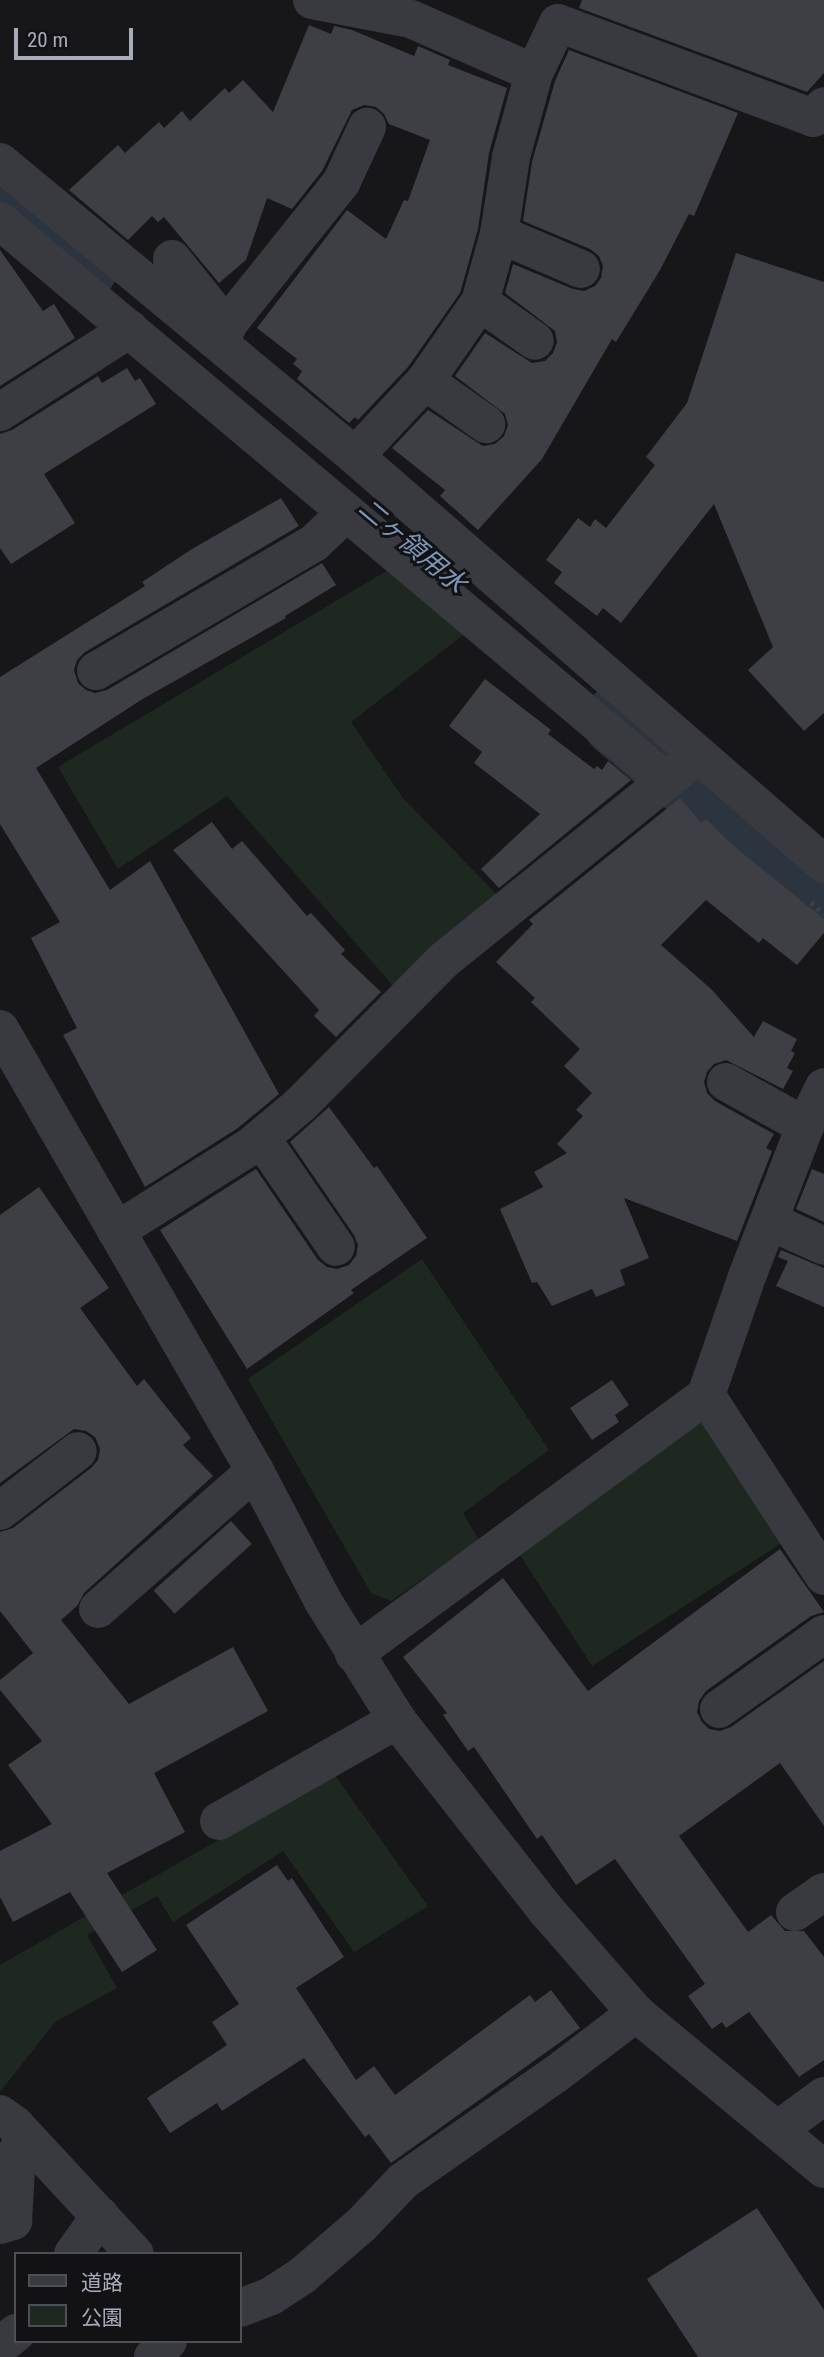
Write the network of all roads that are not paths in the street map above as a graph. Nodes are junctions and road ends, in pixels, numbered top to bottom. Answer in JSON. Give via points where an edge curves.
{"nodes":[{"id":1,"x":312,"y":0,"type":"edge"},
{"id":2,"x":534,"y":73,"type":"junction"},
{"id":3,"x":824,"y":106,"type":"edge"},
{"id":4,"x":367,"y":127,"type":"dead end"},
{"id":5,"x":0,"y":162,"type":"edge"},
{"id":6,"x":0,"y":221,"type":"edge"},
{"id":7,"x":499,"y":234,"type":"junction"},
{"id":8,"x":172,"y":258,"type":"dead end"},
{"id":9,"x":581,"y":269,"type":"dead end"},
{"id":10,"x":480,"y":302,"type":"junction"},
{"id":11,"x":130,"y":329,"type":"junction"},
{"id":12,"x":221,"y":334,"type":"junction"},
{"id":13,"x":535,"y":341,"type":"dead end"},
{"id":14,"x":425,"y":381,"type":"junction"},
{"id":15,"x":0,"y":411,"type":"edge"},
{"id":16,"x":486,"y":424,"type":"dead end"},
{"id":17,"x":355,"y":456,"type":"junction"},
{"id":18,"x":347,"y":512,"type":"junction"},
{"id":19,"x":96,"y":671,"type":"dead end"},
{"id":20,"x":681,"y":768,"type":"junction"},
{"id":21,"x":824,"y":864,"type":"edge"},
{"id":22,"x":0,"y":1029,"type":"edge"},
{"id":23,"x":726,"y":1082,"type":"dead end"},
{"id":24,"x":824,"y":1087,"type":"edge"},
{"id":25,"x":805,"y":1126,"type":"junction"},
{"id":26,"x":261,"y":1138,"type":"junction"},
{"id":27,"x":769,"y":1222,"type":"junction"},
{"id":28,"x":116,"y":1231,"type":"junction"},
{"id":29,"x":824,"y":1246,"type":"edge"},
{"id":30,"x":336,"y":1247,"type":"dead end"},
{"id":31,"x":706,"y":1395,"type":"junction"},
{"id":32,"x":78,"y":1451,"type":"dead end"},
{"id":33,"x":255,"y":1471,"type":"junction"},
{"id":34,"x":0,"y":1511,"type":"edge"},
{"id":35,"x":824,"y":1576,"type":"edge"},
{"id":36,"x":98,"y":1609,"type":"dead end"},
{"id":37,"x":824,"y":1634,"type":"edge"},
{"id":38,"x":354,"y":1654,"type":"junction"},
{"id":39,"x":719,"y":1709,"type":"dead end"},
{"id":40,"x":397,"y":1720,"type":"junction"},
{"id":41,"x":219,"y":1821,"type":"dead end"},
{"id":42,"x":636,"y":2013,"type":"junction"},
{"id":43,"x":824,"y":2096,"type":"edge"},
{"id":44,"x":13,"y":2126,"type":"edge"},
{"id":45,"x":779,"y":2129,"type":"junction"},
{"id":46,"x":824,"y":2169,"type":"edge"},
{"id":47,"x":100,"y":2216,"type":"junction"},
{"id":48,"x":0,"y":2225,"type":"edge"},
{"id":49,"x":74,"y":2252,"type":"edge"},
{"id":50,"x":133,"y":2252,"type":"edge"},
{"id":51,"x":242,"y":2307,"type":"edge"},
{"id":52,"x":14,"y":2335,"type":"edge"},
{"id":53,"x":166,"y":2343,"type":"edge"},
{"id":54,"x":0,"y":2346,"type":"edge"},
{"id":55,"x":153,"y":2357,"type":"edge"}],
"edges":[{"from":1,"to":2,"type":"street","via":[[411,19]]},
{"from":2,"to":3,"type":"street","via":[[558,23],[813,118]]},
{"from":2,"to":7,"type":"street"},
{"from":4,"to":12,"type":"street","via":[[341,183]]},
{"from":5,"to":12,"type":"street"},
{"from":6,"to":11,"type":"street"},
{"from":7,"to":9,"type":"street"},
{"from":7,"to":10,"type":"street"},
{"from":8,"to":12,"type":"street"},
{"from":10,"to":13,"type":"street"},
{"from":10,"to":14,"type":"street"},
{"from":11,"to":15,"type":"street"},
{"from":11,"to":18,"type":"street"},
{"from":12,"to":17,"type":"street"},
{"from":14,"to":16,"type":"street"},
{"from":14,"to":17,"type":"street"},
{"from":17,"to":20,"type":"street"},
{"from":18,"to":19,"type":"street","via":[[314,543]]},
{"from":18,"to":20,"type":"street","via":[[513,654]]},
{"from":20,"to":21,"type":"street"},
{"from":20,"to":26,"type":"street","via":[[444,960],[301,1104]]},
{"from":22,"to":28,"type":"street"},
{"from":23,"to":25,"type":"street"},
{"from":24,"to":25,"type":"street"},
{"from":25,"to":27,"type":"street"},
{"from":26,"to":28,"type":"street"},
{"from":26,"to":30,"type":"street"},
{"from":27,"to":29,"type":"street"},
{"from":27,"to":31,"type":"street"},
{"from":28,"to":33,"type":"street"},
{"from":31,"to":35,"type":"street"},
{"from":31,"to":38,"type":"street"},
{"from":32,"to":34,"type":"street"},
{"from":33,"to":36,"type":"street"},
{"from":33,"to":38,"type":"street"},
{"from":37,"to":39,"type":"street"},
{"from":38,"to":40,"type":"street"},
{"from":40,"to":41,"type":"street"},
{"from":40,"to":42,"type":"street","via":[[547,1911]]},
{"from":42,"to":45,"type":"street"},
{"from":42,"to":51,"type":"street","via":[[403,2180],[362,2224],[303,2274],[271,2296]]},
{"from":43,"to":45,"type":"street"},
{"from":44,"to":47,"type":"street"},
{"from":44,"to":48,"type":"street","via":[[17,2152],[13,2221]]},
{"from":45,"to":46,"type":"street"},
{"from":47,"to":49,"type":"street"},
{"from":47,"to":50,"type":"street"},
{"from":52,"to":54,"type":"street"},
{"from":53,"to":55,"type":"street"}]}
